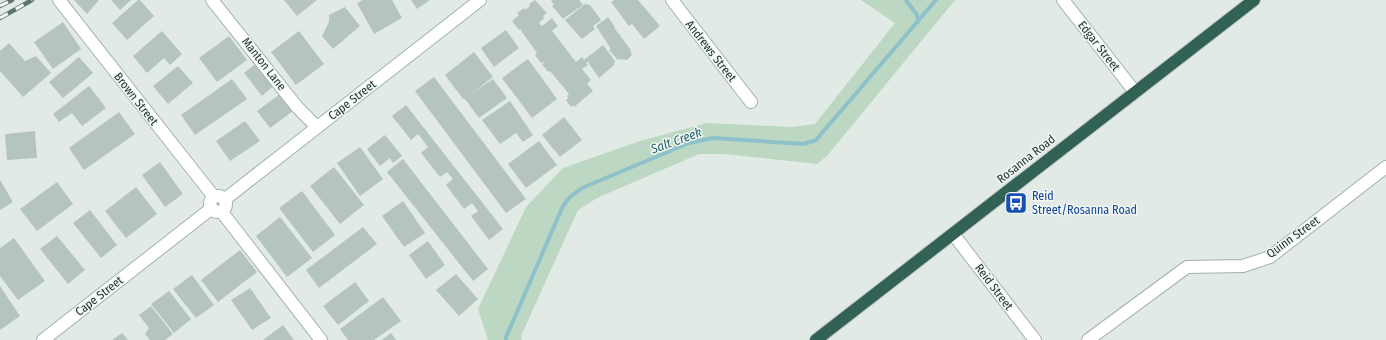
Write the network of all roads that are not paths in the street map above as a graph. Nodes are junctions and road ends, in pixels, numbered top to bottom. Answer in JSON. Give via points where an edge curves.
{"nodes":[{"id":1,"x":480,"y":0,"type":"edge"},
{"id":2,"x":672,"y":0,"type":"edge"},
{"id":3,"x":1063,"y":0,"type":"edge"},
{"id":4,"x":1254,"y":0,"type":"edge"},
{"id":5,"x":219,"y":3,"type":"edge"},
{"id":6,"x":62,"y":4,"type":"edge"},
{"id":7,"x":1135,"y":92,"type":"junction"},
{"id":8,"x":751,"y":102,"type":"dead end"},
{"id":9,"x":317,"y":127,"type":"junction"},
{"id":10,"x":1386,"y":167,"type":"edge"},
{"id":11,"x":218,"y":204,"type":"junction"},
{"id":12,"x":953,"y":234,"type":"junction"},
{"id":13,"x":43,"y":340,"type":"edge"},
{"id":14,"x":321,"y":340,"type":"edge"},
{"id":15,"x":816,"y":340,"type":"edge"},
{"id":16,"x":1035,"y":340,"type":"edge"},
{"id":17,"x":1088,"y":340,"type":"edge"}],
"edges":[{"from":1,"to":9,"type":"street","name":"Cape Street"},
{"from":2,"to":8,"type":"street","name":"Andrews Street"},
{"from":3,"to":7,"type":"street","name":"Edgar Street"},
{"from":4,"to":7,"type":"highway","name":"Rosanna Road"},
{"from":5,"to":9,"type":"street","name":"Manton Lane","via":[[297,107]]},
{"from":6,"to":11,"type":"street","name":"Brown Street"},
{"from":7,"to":12,"type":"highway","name":"Rosanna Road"},
{"from":9,"to":11,"type":"street","name":"Cape Street"},
{"from":10,"to":17,"type":"street","name":"Quinn Street","via":[[1270,257],[1243,266],[1187,267]]},
{"from":11,"to":13,"type":"street","name":"Cape Street"},
{"from":11,"to":14,"type":"street","name":"Brown Street"},
{"from":12,"to":15,"type":"highway","name":"Rosanna Road"},
{"from":12,"to":16,"type":"street","name":"Reid Street"}]}
